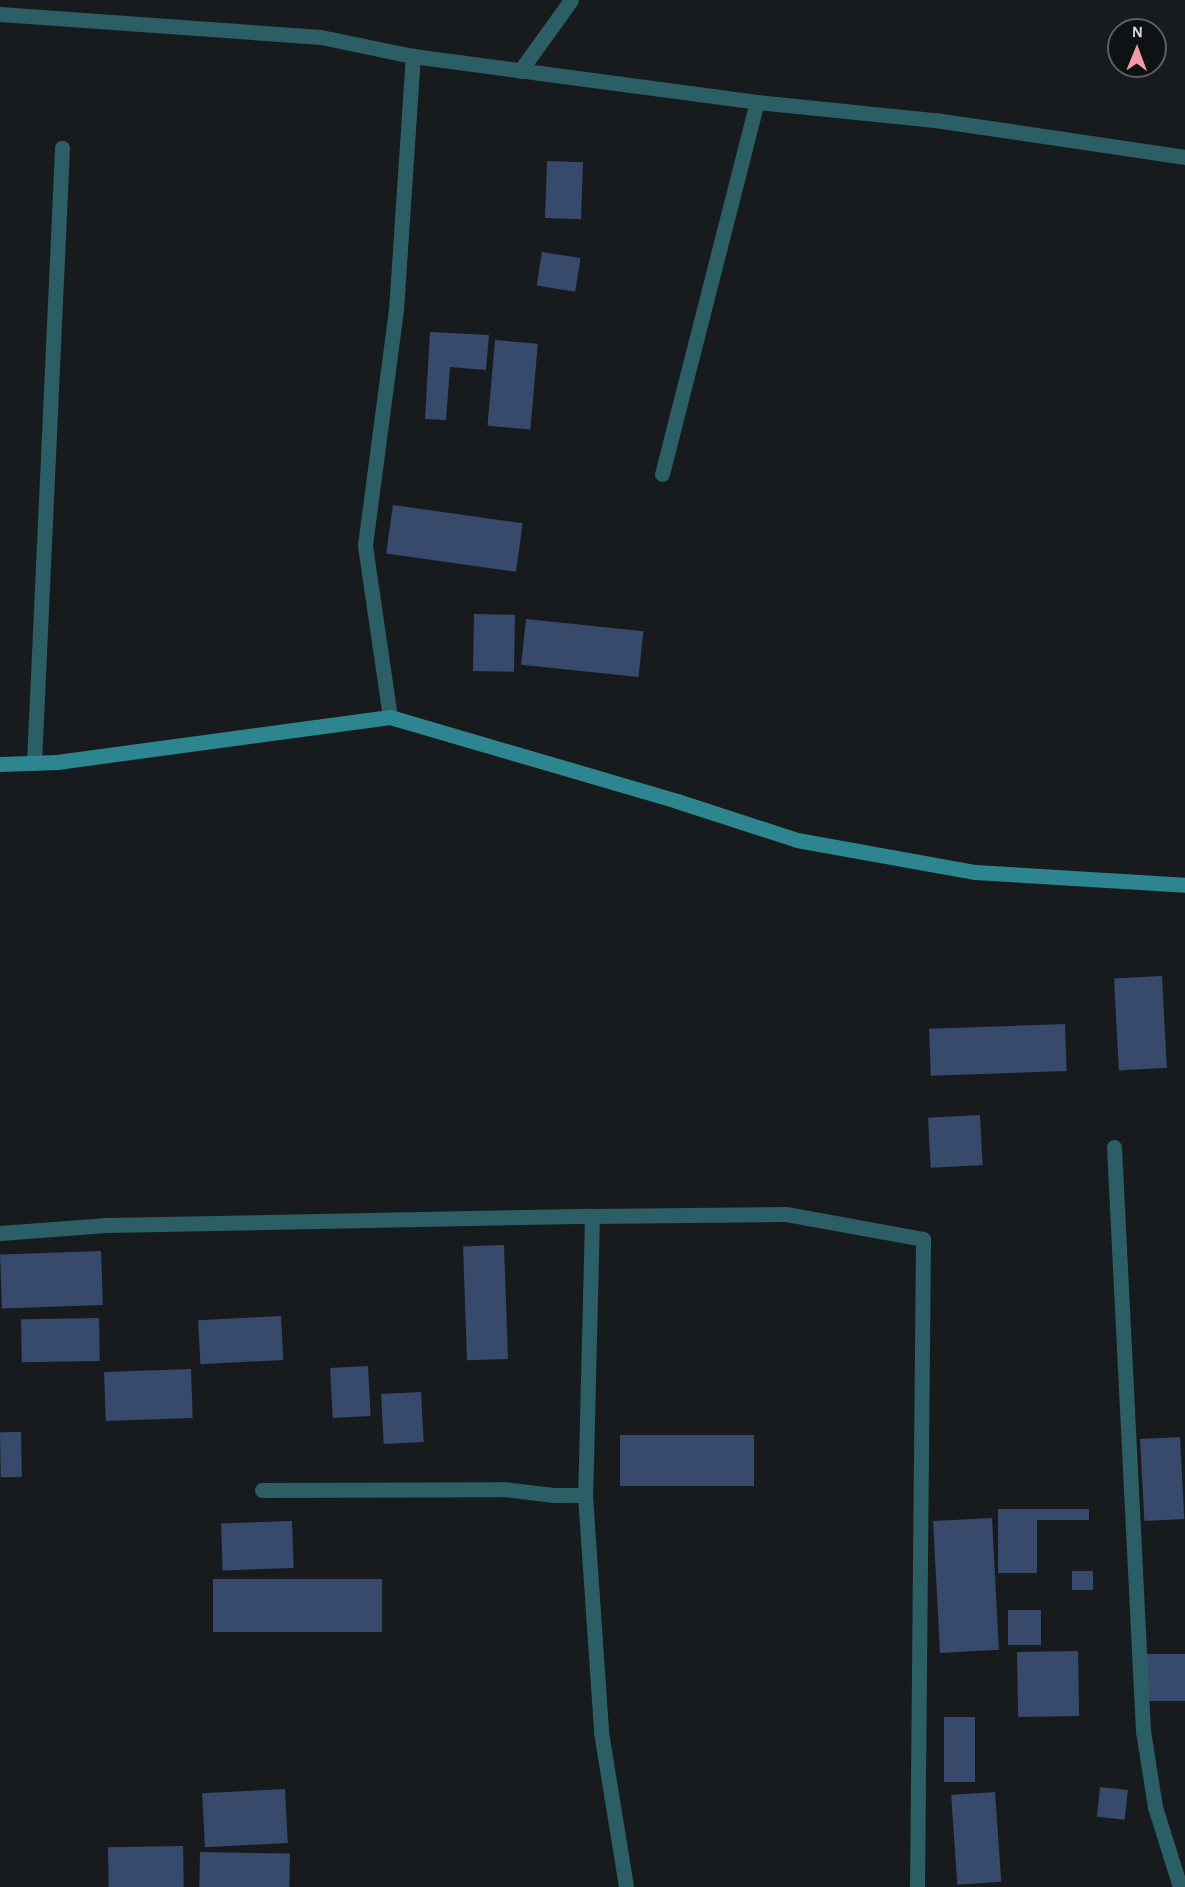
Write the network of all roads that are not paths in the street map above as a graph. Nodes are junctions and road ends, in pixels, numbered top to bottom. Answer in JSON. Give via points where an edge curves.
{"nodes":[{"id":1,"x":571,"y":0,"type":"edge"},
{"id":2,"x":0,"y":14,"type":"edge"},
{"id":3,"x":414,"y":56,"type":"junction"},
{"id":4,"x":520,"y":71,"type":"junction"},
{"id":5,"x":757,"y":102,"type":"junction"},
{"id":6,"x":62,"y":148,"type":"dead end"},
{"id":7,"x":1185,"y":157,"type":"edge"},
{"id":8,"x":662,"y":474,"type":"dead end"},
{"id":9,"x":390,"y":717,"type":"junction"},
{"id":10,"x":34,"y":763,"type":"junction"},
{"id":11,"x":0,"y":764,"type":"edge"},
{"id":12,"x":1185,"y":885,"type":"edge"},
{"id":13,"x":1114,"y":1147,"type":"dead end"},
{"id":14,"x":592,"y":1216,"type":"junction"},
{"id":15,"x":0,"y":1233,"type":"edge"},
{"id":16,"x":262,"y":1490,"type":"dead end"},
{"id":17,"x":585,"y":1495,"type":"junction"},
{"id":18,"x":626,"y":1887,"type":"edge"},
{"id":19,"x":917,"y":1887,"type":"edge"},
{"id":20,"x":1180,"y":1887,"type":"edge"}],
"edges":[{"from":1,"to":4,"type":"street"},
{"from":2,"to":3,"type":"street","via":[[321,38]]},
{"from":3,"to":4,"type":"street"},
{"from":3,"to":9,"type":"street","via":[[396,310],[365,545]]},
{"from":4,"to":5,"type":"street"},
{"from":5,"to":7,"type":"street","via":[[934,120]]},
{"from":5,"to":8,"type":"street"},
{"from":6,"to":10,"type":"street"},
{"from":9,"to":10,"type":"street"},
{"from":9,"to":12,"type":"street","via":[[797,840],[975,872]]},
{"from":10,"to":11,"type":"street"},
{"from":13,"to":20,"type":"street","via":[[1143,1731],[1155,1807]]},
{"from":14,"to":15,"type":"street","via":[[107,1225]]},
{"from":14,"to":17,"type":"street"},
{"from":14,"to":19,"type":"street","via":[[786,1214],[923,1239]]},
{"from":16,"to":17,"type":"street","via":[[503,1489]]},
{"from":17,"to":18,"type":"street","via":[[602,1732]]}]}
